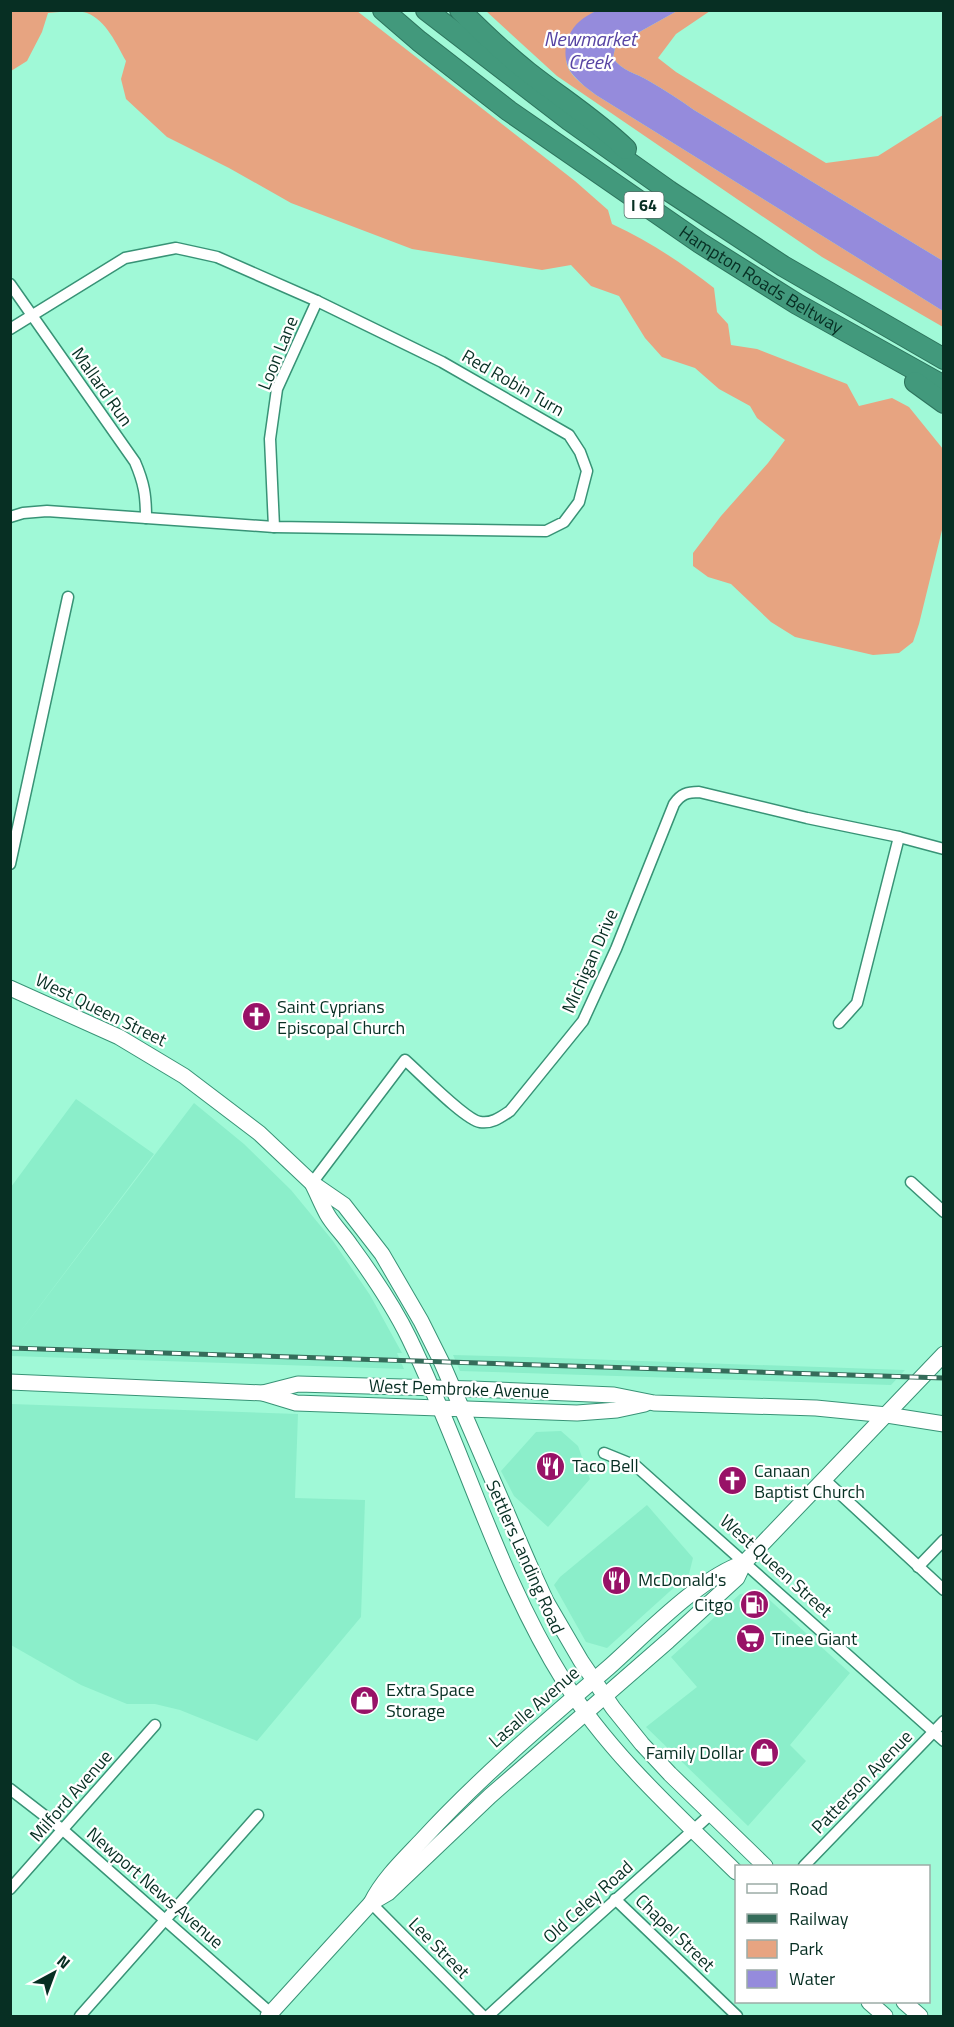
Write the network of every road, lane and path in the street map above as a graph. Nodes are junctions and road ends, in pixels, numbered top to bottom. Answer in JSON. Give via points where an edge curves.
{"nodes":[{"id":1,"x":383,"y":10,"type":"edge"},
{"id":2,"x":426,"y":10,"type":"edge"},
{"id":3,"x":460,"y":10,"type":"edge"},
{"id":4,"x":669,"y":191,"type":"junction"},
{"id":5,"x":10,"y":284,"type":"edge"},
{"id":6,"x":317,"y":301,"type":"junction"},
{"id":7,"x":32,"y":316,"type":"junction"},
{"id":8,"x":832,"y":323,"type":"junction"},
{"id":9,"x":10,"y":329,"type":"edge"},
{"id":10,"x":944,"y":359,"type":"edge"},
{"id":11,"x":944,"y":386,"type":"edge"},
{"id":12,"x":944,"y":403,"type":"edge"},
{"id":13,"x":10,"y":517,"type":"edge"},
{"id":14,"x":146,"y":518,"type":"junction"},
{"id":15,"x":273,"y":527,"type":"junction"},
{"id":16,"x":68,"y":597,"type":"dead end"},
{"id":17,"x":899,"y":837,"type":"junction"},
{"id":18,"x":944,"y":849,"type":"edge"},
{"id":19,"x":10,"y":864,"type":"edge"},
{"id":20,"x":10,"y":988,"type":"edge"},
{"id":21,"x":839,"y":1023,"type":"dead end"},
{"id":22,"x":911,"y":1182,"type":"dead end"},
{"id":23,"x":312,"y":1183,"type":"junction"},
{"id":24,"x":944,"y":1212,"type":"edge"},
{"id":25,"x":944,"y":1354,"type":"edge"},
{"id":26,"x":10,"y":1382,"type":"edge"},
{"id":27,"x":432,"y":1388,"type":"junction"},
{"id":28,"x":453,"y":1388,"type":"junction"},
{"id":29,"x":263,"y":1393,"type":"junction"},
{"id":30,"x":654,"y":1403,"type":"junction"},
{"id":31,"x":441,"y":1407,"type":"junction"},
{"id":32,"x":462,"y":1408,"type":"junction"},
{"id":33,"x":887,"y":1415,"type":"junction"},
{"id":34,"x":944,"y":1424,"type":"edge"},
{"id":35,"x":604,"y":1453,"type":"dead end"},
{"id":36,"x":825,"y":1480,"type":"junction"},
{"id":37,"x":944,"y":1539,"type":"edge"},
{"id":38,"x":744,"y":1563,"type":"junction"},
{"id":39,"x":918,"y":1567,"type":"junction"},
{"id":40,"x":944,"y":1590,"type":"edge"},
{"id":41,"x":593,"y":1680,"type":"junction"},
{"id":42,"x":575,"y":1696,"type":"junction"},
{"id":43,"x":604,"y":1696,"type":"junction"},
{"id":44,"x":586,"y":1713,"type":"junction"},
{"id":45,"x":944,"y":1721,"type":"edge"},
{"id":46,"x":155,"y":1725,"type":"dead end"},
{"id":47,"x":933,"y":1732,"type":"junction"},
{"id":48,"x":944,"y":1741,"type":"edge"},
{"id":49,"x":10,"y":1789,"type":"edge"},
{"id":50,"x":711,"y":1814,"type":"junction"},
{"id":51,"x":258,"y":1815,"type":"dead end"},
{"id":52,"x":63,"y":1830,"type":"junction"},
{"id":53,"x":693,"y":1830,"type":"junction"},
{"id":54,"x":764,"y":1865,"type":"edge"},
{"id":55,"x":805,"y":1865,"type":"edge"},
{"id":56,"x":735,"y":1871,"type":"edge"},
{"id":57,"x":10,"y":1889,"type":"edge"},
{"id":58,"x":615,"y":1899,"type":"junction"},
{"id":59,"x":371,"y":1903,"type":"junction"},
{"id":60,"x":166,"y":1920,"type":"junction"},
{"id":61,"x":871,"y":2003,"type":"edge"},
{"id":62,"x":906,"y":2003,"type":"edge"},
{"id":63,"x":271,"y":2015,"type":"edge"},
{"id":64,"x":80,"y":2016,"type":"edge"},
{"id":65,"x":483,"y":2016,"type":"edge"},
{"id":66,"x":488,"y":2016,"type":"edge"},
{"id":67,"x":737,"y":2016,"type":"edge"},
{"id":68,"x":885,"y":2016,"type":"edge"},
{"id":69,"x":920,"y":2016,"type":"edge"}],
"edges":[{"from":1,"to":8,"type":"highway","name":"Hampton Roads Beltway","number":"I 64","via":[[571,156],[700,243]]},
{"from":2,"to":4,"type":"highway","number":"I 64","via":[[568,120]]},
{"from":3,"to":4,"type":"highway","via":[[527,71],[607,131]]},
{"from":4,"to":10,"type":"highway","name":"Hampton Roads Beltway","number":"I 64","via":[[783,266]]},
{"from":5,"to":7,"type":"street","name":"Mallard Run"},
{"from":6,"to":7,"type":"street","name":"Red Robin Turn","via":[[217,257],[176,248],[125,258]]},
{"from":6,"to":15,"type":"street","name":"Loon Lane","via":[[277,389],[270,439]]},
{"from":6,"to":15,"type":"street","name":"Red Robin Turn","via":[[442,362],[569,435],[587,471],[579,502],[564,522],[546,531]]},
{"from":7,"to":9,"type":"street","name":"Red Robin Turn"},
{"from":7,"to":14,"type":"street","name":"Mallard Run","via":[[135,462],[144,482]]},
{"from":8,"to":11,"type":"highway","name":"Hampton Roads Beltway","number":"I 64"},
{"from":8,"to":12,"type":"highway"},
{"from":13,"to":14,"type":"street","name":"Red Robin Turn","via":[[47,511]]},
{"from":14,"to":15,"type":"street","name":"Red Robin Turn"},
{"from":16,"to":19,"type":"street"},
{"from":17,"to":18,"type":"street","name":"Michigan Drive"},
{"from":17,"to":21,"type":"street","via":[[857,1003]]},
{"from":17,"to":23,"type":"street","name":"Michigan Drive","via":[[699,792],[679,797],[583,1021],[510,1111],[495,1121],[479,1122],[405,1060]]},
{"from":20,"to":23,"type":"main road","name":"West Queen Street","via":[[119,1037],[177,1072],[259,1133]]},
{"from":22,"to":24,"type":"street"},
{"from":23,"to":27,"type":"main road","name":"West Queen Street","via":[[328,1216],[399,1318]]},
{"from":23,"to":28,"type":"main road","name":"West Queen Street","via":[[344,1205],[382,1254],[415,1308]]},
{"from":25,"to":33,"type":"main road","name":"Lasalle Avenue"},
{"from":26,"to":29,"type":"main road","name":"West Pembroke Avenue"},
{"from":27,"to":28,"type":"main road","name":"West Pembroke Avenue"},
{"from":27,"to":29,"type":"main road","name":"West Pembroke Avenue","via":[[298,1384]]},
{"from":27,"to":31,"type":"main road","name":"West Queen Street"},
{"from":28,"to":30,"type":"main road","name":"West Pembroke Avenue","via":[[614,1395]]},
{"from":28,"to":32,"type":"main road","name":"West Queen Street"},
{"from":29,"to":31,"type":"main road","name":"West Pembroke Avenue","via":[[296,1403]]},
{"from":30,"to":32,"type":"main road","name":"West Pembroke Avenue","via":[[595,1413]]},
{"from":30,"to":33,"type":"main road","name":"West Pembroke Avenue","via":[[816,1408]]},
{"from":31,"to":32,"type":"main road","name":"West Pembroke Avenue"},
{"from":31,"to":42,"type":"main road","name":"Settlers Landing Road","via":[[510,1581]]},
{"from":32,"to":41,"type":"main road","name":"Settlers Landing Road","via":[[546,1601]]},
{"from":33,"to":34,"type":"main road","name":"West Pembroke Avenue"},
{"from":33,"to":36,"type":"main road","name":"Lasalle Avenue"},
{"from":35,"to":38,"type":"street","name":"West Queen Street","via":[[636,1466]]},
{"from":36,"to":38,"type":"main road","name":"Lasalle Avenue"},
{"from":36,"to":39,"type":"street"},
{"from":37,"to":39,"type":"street"},
{"from":38,"to":41,"type":"main road","name":"Lasalle Avenue","via":[[729,1568],[686,1599]]},
{"from":38,"to":43,"type":"main road","name":"Lasalle Avenue","via":[[737,1578]]},
{"from":38,"to":47,"type":"street","name":"West Queen Street"},
{"from":39,"to":40,"type":"street"},
{"from":41,"to":42,"type":"main road","name":"Lasalle Avenue"},
{"from":41,"to":43,"type":"main road","name":"Settlers Landing Road"},
{"from":42,"to":44,"type":"main road","name":"Settlers Landing Road"},
{"from":42,"to":59,"type":"main road","name":"Lasalle Avenue","via":[[448,1812],[379,1886]]},
{"from":43,"to":44,"type":"main road","name":"Lasalle Avenue"},
{"from":43,"to":50,"type":"main road","name":"Settlers Landing Road","via":[[658,1761]]},
{"from":44,"to":53,"type":"main road","name":"Settlers Landing Road"},
{"from":44,"to":59,"type":"main road","name":"Lasalle Avenue","via":[[490,1796],[388,1893]]},
{"from":45,"to":47,"type":"street","name":"Patterson Avenue"},
{"from":46,"to":52,"type":"street","name":"Milford Avenue"},
{"from":47,"to":48,"type":"street","name":"West Queen Street"},
{"from":47,"to":55,"type":"street","name":"Patterson Avenue"},
{"from":49,"to":52,"type":"street","name":"Newport News Avenue"},
{"from":50,"to":53,"type":"street","name":"Old Celey Road"},
{"from":50,"to":54,"type":"main road","name":"Settlers Landing Road"},
{"from":51,"to":60,"type":"street"},
{"from":52,"to":57,"type":"street","name":"Milford Avenue"},
{"from":52,"to":60,"type":"street","name":"Newport News Avenue"},
{"from":53,"to":56,"type":"main road","name":"Settlers Landing Road"},
{"from":53,"to":58,"type":"street","name":"Old Celey Road"},
{"from":58,"to":66,"type":"street","name":"Old Celey Road"},
{"from":58,"to":67,"type":"street","name":"Chapel Street"},
{"from":59,"to":63,"type":"main road","name":"Lasalle Avenue"},
{"from":59,"to":65,"type":"street","name":"Lee Street"},
{"from":60,"to":63,"type":"street","name":"Newport News Avenue"},
{"from":60,"to":64,"type":"street"},
{"from":61,"to":68,"type":"main road"},
{"from":62,"to":69,"type":"main road"}]}
